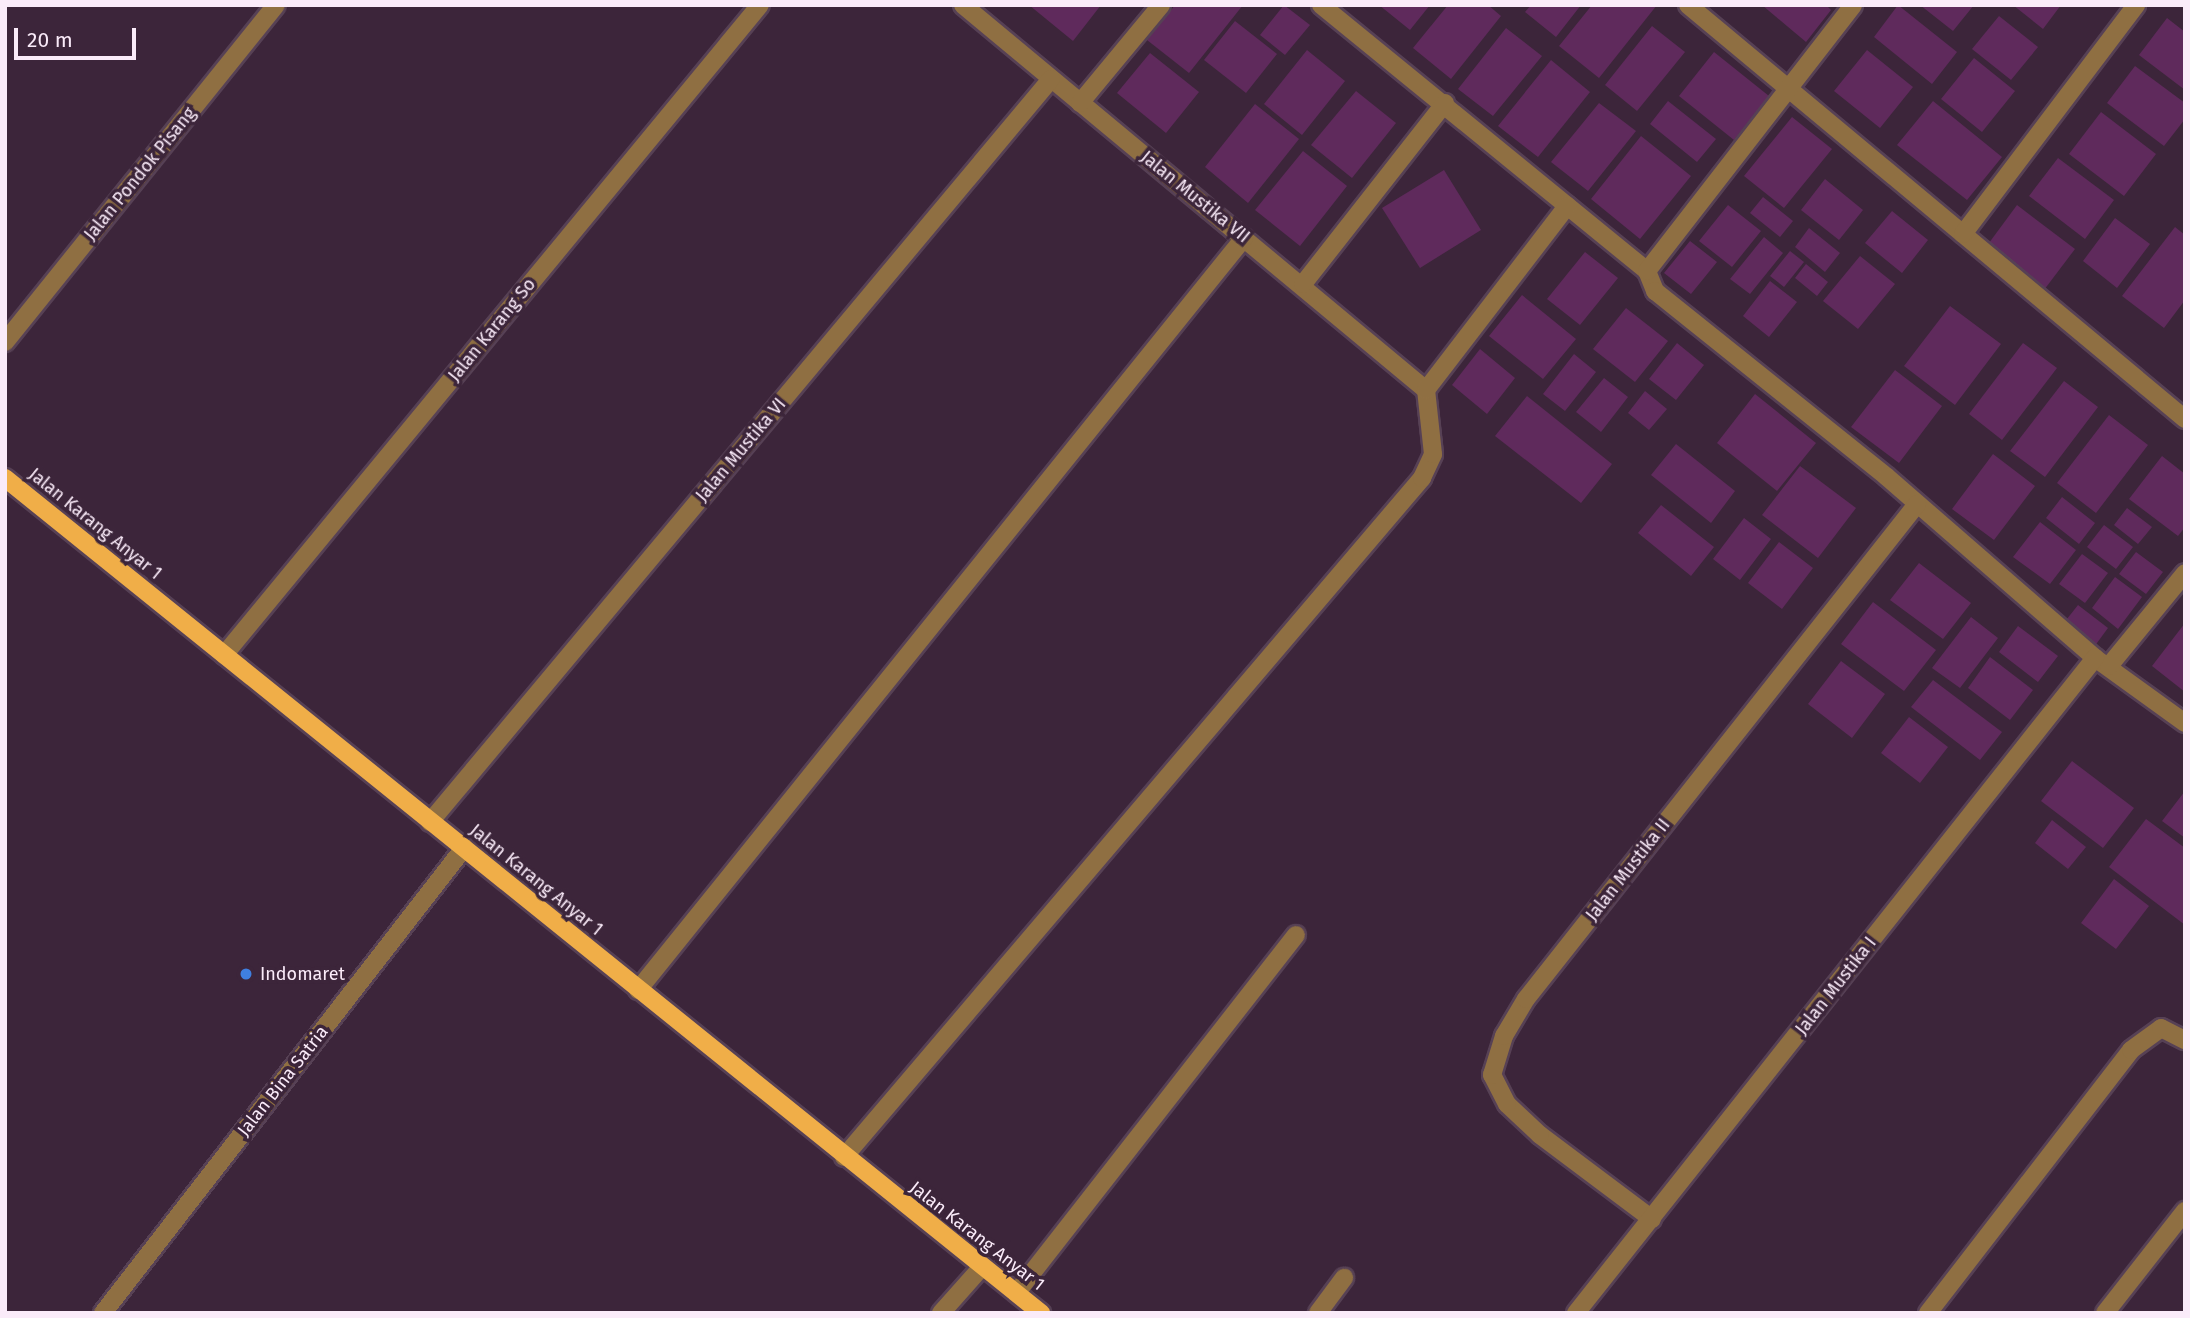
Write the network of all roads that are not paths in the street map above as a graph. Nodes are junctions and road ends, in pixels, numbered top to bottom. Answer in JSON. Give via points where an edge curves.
{"nodes":[{"id":1,"x":276,"y":5,"type":"edge"},
{"id":2,"x":760,"y":5,"type":"edge"},
{"id":3,"x":963,"y":5,"type":"edge"},
{"id":4,"x":1161,"y":5,"type":"edge"},
{"id":5,"x":1321,"y":5,"type":"edge"},
{"id":6,"x":1688,"y":5,"type":"edge"},
{"id":7,"x":1853,"y":5,"type":"edge"},
{"id":8,"x":2136,"y":5,"type":"edge"},
{"id":9,"x":1051,"y":79,"type":"junction"},
{"id":10,"x":1789,"y":93,"type":"junction"},
{"id":11,"x":1080,"y":103,"type":"junction"},
{"id":12,"x":1445,"y":103,"type":"junction"},
{"id":13,"x":1567,"y":206,"type":"junction"},
{"id":14,"x":1963,"y":234,"type":"junction"},
{"id":15,"x":1244,"y":238,"type":"junction"},
{"id":16,"x":1647,"y":271,"type":"junction"},
{"id":17,"x":1303,"y":284,"type":"junction"},
{"id":18,"x":5,"y":342,"type":"edge"},
{"id":19,"x":1426,"y":390,"type":"junction"},
{"id":20,"x":2185,"y":419,"type":"edge"},
{"id":21,"x":5,"y":478,"type":"edge"},
{"id":22,"x":1917,"y":504,"type":"junction"},
{"id":23,"x":2185,"y":573,"type":"edge"},
{"id":24,"x":224,"y":655,"type":"junction"},
{"id":25,"x":2102,"y":662,"type":"junction"},
{"id":26,"x":2185,"y":723,"type":"edge"},
{"id":27,"x":430,"y":822,"type":"junction"},
{"id":28,"x":464,"y":848,"type":"junction"},
{"id":29,"x":1296,"y":935,"type":"dead end"},
{"id":30,"x":638,"y":990,"type":"junction"},
{"id":31,"x":2185,"y":1040,"type":"edge"},
{"id":32,"x":844,"y":1157,"type":"junction"},
{"id":33,"x":2185,"y":1211,"type":"edge"},
{"id":34,"x":1651,"y":1219,"type":"junction"},
{"id":35,"x":981,"y":1268,"type":"junction"},
{"id":36,"x":1344,"y":1278,"type":"dead end"},
{"id":37,"x":1017,"y":1292,"type":"junction"},
{"id":38,"x":103,"y":1313,"type":"edge"},
{"id":39,"x":941,"y":1313,"type":"edge"},
{"id":40,"x":1041,"y":1313,"type":"edge"},
{"id":41,"x":1318,"y":1313,"type":"edge"},
{"id":42,"x":1576,"y":1313,"type":"edge"},
{"id":43,"x":1928,"y":1313,"type":"edge"},
{"id":44,"x":2105,"y":1313,"type":"edge"}],
"edges":[{"from":1,"to":18,"type":"street","name":"Jalan Pondok Pisang"},
{"from":2,"to":24,"type":"street","name":"Jalan Karang So"},
{"from":3,"to":9,"type":"street","name":"Jalan Mustika VII"},
{"from":4,"to":11,"type":"street"},
{"from":5,"to":12,"type":"street"},
{"from":6,"to":10,"type":"street"},
{"from":7,"to":10,"type":"street"},
{"from":8,"to":14,"type":"street"},
{"from":9,"to":11,"type":"street","name":"Jalan Mustika VII"},
{"from":9,"to":27,"type":"street","name":"Jalan Mustika VI"},
{"from":10,"to":14,"type":"street"},
{"from":10,"to":16,"type":"street"},
{"from":11,"to":15,"type":"street","name":"Jalan Mustika VII"},
{"from":12,"to":13,"type":"street"},
{"from":12,"to":17,"type":"street"},
{"from":13,"to":16,"type":"street"},
{"from":13,"to":19,"type":"street"},
{"from":14,"to":20,"type":"street"},
{"from":15,"to":17,"type":"street","name":"Jalan Mustika VII"},
{"from":15,"to":30,"type":"street"},
{"from":16,"to":22,"type":"street","via":[[1655,291]]},
{"from":17,"to":19,"type":"street","name":"Jalan Mustika VII"},
{"from":19,"to":32,"type":"street","via":[[1433,454],[1422,478]]},
{"from":21,"to":24,"type":"main road","name":"Jalan Karang Anyar 1"},
{"from":22,"to":25,"type":"street"},
{"from":22,"to":34,"type":"street","name":"Jalan Mustika II","via":[[1526,999],[1504,1037],[1492,1075],[1507,1104]]},
{"from":23,"to":25,"type":"street","name":"Jalan Mustika I"},
{"from":24,"to":27,"type":"main road","name":"Jalan Karang Anyar 1"},
{"from":25,"to":26,"type":"street"},
{"from":25,"to":34,"type":"street","name":"Jalan Mustika I"},
{"from":27,"to":28,"type":"main road","name":"Jalan Karang Anyar 1"},
{"from":28,"to":30,"type":"main road","name":"Jalan Karang Anyar 1"},
{"from":28,"to":38,"type":"street","name":"Jalan Bina Satria"},
{"from":29,"to":37,"type":"street"},
{"from":30,"to":32,"type":"main road","name":"Jalan Karang Anyar 1"},
{"from":31,"to":43,"type":"street","via":[[2161,1028],[2131,1050]]},
{"from":32,"to":35,"type":"main road","name":"Jalan Karang Anyar 1"},
{"from":33,"to":44,"type":"street"},
{"from":34,"to":42,"type":"street","name":"Jalan Mustika I"},
{"from":35,"to":37,"type":"main road","name":"Jalan Karang Anyar 1"},
{"from":35,"to":39,"type":"street"},
{"from":36,"to":41,"type":"street"},
{"from":37,"to":40,"type":"main road","name":"Jalan Karang Anyar 1"}]}
